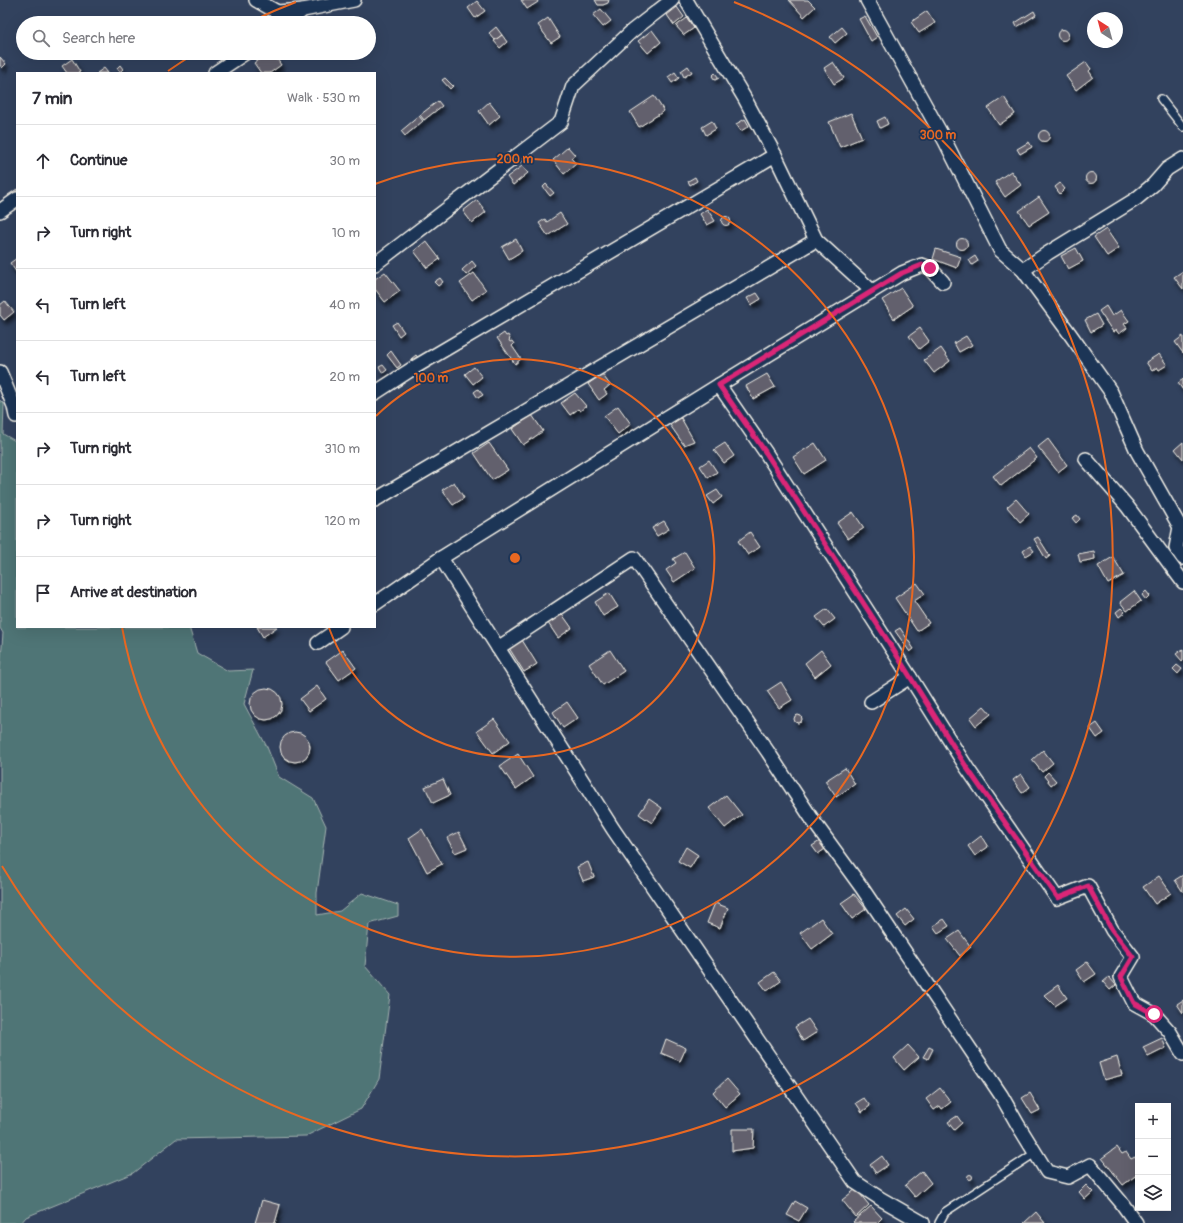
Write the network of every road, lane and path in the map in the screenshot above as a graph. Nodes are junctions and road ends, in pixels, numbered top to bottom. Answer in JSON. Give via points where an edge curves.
{"nodes":[{"id":1,"x":256,"y":0,"type":"edge"},
{"id":2,"x":354,"y":0,"type":"edge"},
{"id":3,"x":672,"y":0,"type":"edge"},
{"id":4,"x":686,"y":0,"type":"edge"},
{"id":5,"x":867,"y":0,"type":"edge"},
{"id":6,"x":303,"y":10,"type":"junction"},
{"id":7,"x":296,"y":16,"type":"edge"},
{"id":8,"x":234,"y":60,"type":"edge"},
{"id":9,"x":216,"y":72,"type":"edge"},
{"id":10,"x":1161,"y":98,"type":"dead end"},
{"id":11,"x":1183,"y":127,"type":"edge"},
{"id":12,"x":775,"y":155,"type":"junction"},
{"id":13,"x":1183,"y":160,"type":"edge"},
{"id":14,"x":16,"y":200,"type":"edge"},
{"id":15,"x":0,"y":211,"type":"edge"},
{"id":16,"x":816,"y":240,"type":"junction"},
{"id":17,"x":376,"y":263,"type":"edge"},
{"id":18,"x":1023,"y":270,"type":"junction"},
{"id":19,"x":943,"y":282,"type":"dead end"},
{"id":20,"x":872,"y":291,"type":"junction"},
{"id":21,"x":0,"y":372,"type":"edge"},
{"id":22,"x":719,"y":385,"type":"junction"},
{"id":23,"x":16,"y":386,"type":"edge"},
{"id":24,"x":376,"y":392,"type":"edge"},
{"id":25,"x":16,"y":416,"type":"edge"},
{"id":26,"x":1086,"y":459,"type":"dead end"},
{"id":27,"x":376,"y":499,"type":"edge"},
{"id":28,"x":441,"y":558,"type":"junction"},
{"id":29,"x":1183,"y":558,"type":"edge"},
{"id":30,"x":1183,"y":582,"type":"edge"},
{"id":31,"x":376,"y":603,"type":"edge"},
{"id":32,"x":340,"y":628,"type":"edge"},
{"id":33,"x":318,"y":643,"type":"dead end"},
{"id":34,"x":498,"y":648,"type":"junction"},
{"id":35,"x":910,"y":677,"type":"junction"},
{"id":36,"x":871,"y":702,"type":"dead end"},
{"id":37,"x":1183,"y":1054,"type":"edge"},
{"id":38,"x":1035,"y":1152,"type":"junction"},
{"id":39,"x":922,"y":1223,"type":"edge"},
{"id":40,"x":939,"y":1223,"type":"edge"},
{"id":41,"x":1136,"y":1223,"type":"edge"}],
"edges":[{"from":1,"to":6,"type":"street","via":[[277,12]]},
{"from":2,"to":6,"type":"street"},
{"from":3,"to":17,"type":"street","via":[[632,30],[573,86],[561,122]]},
{"from":4,"to":12,"type":"street"},
{"from":5,"to":18,"type":"street","via":[[945,141],[1000,250]]},
{"from":6,"to":7,"type":"street"},
{"from":8,"to":9,"type":"street"},
{"from":10,"to":11,"type":"lane"},
{"from":12,"to":16,"type":"street"},
{"from":12,"to":24,"type":"street","via":[[422,362]]},
{"from":13,"to":18,"type":"street","via":[[1167,169],[1136,199]]},
{"from":14,"to":15,"type":"street"},
{"from":16,"to":20,"type":"street"},
{"from":16,"to":27,"type":"street"},
{"from":18,"to":29,"type":"street","via":[[1111,392],[1137,450],[1180,527],[1176,548]]},
{"from":19,"to":20,"type":"street","via":[[930,268],[922,265],[902,273]]},
{"from":20,"to":22,"type":"street"},
{"from":21,"to":23,"type":"street"},
{"from":21,"to":25,"type":"street"},
{"from":22,"to":28,"type":"street"},
{"from":22,"to":35,"type":"street","via":[[766,453]]},
{"from":26,"to":30,"type":"street","via":[[1127,506]]},
{"from":28,"to":31,"type":"street"},
{"from":28,"to":34,"type":"street"},
{"from":32,"to":33,"type":"street"},
{"from":34,"to":38,"type":"street","via":[[634,558],[862,888],[1001,1095]]},
{"from":34,"to":39,"type":"street","via":[[614,830],[855,1182]]},
{"from":35,"to":36,"type":"street"},
{"from":35,"to":37,"type":"street","via":[[967,768],[1058,898],[1088,886],[1112,930],[1133,957],[1121,977],[1134,1003],[1154,1014],[1170,1032]]},
{"from":38,"to":40,"type":"lane","via":[[945,1212]]},
{"from":38,"to":41,"type":"street","via":[[1047,1172],[1068,1177],[1090,1165]]}]}
